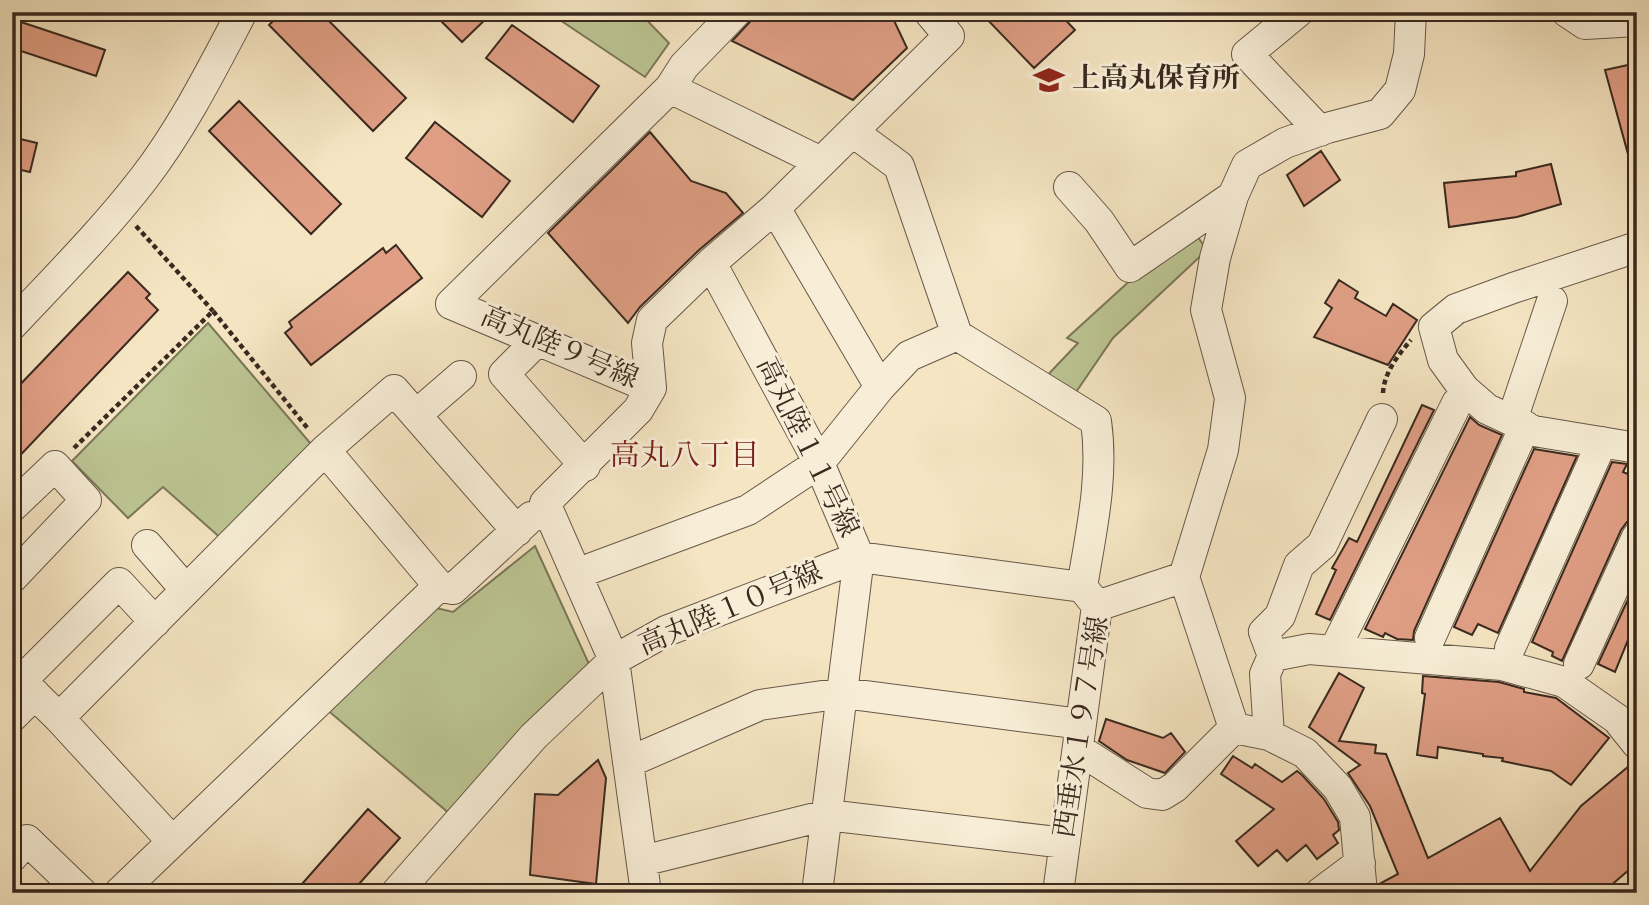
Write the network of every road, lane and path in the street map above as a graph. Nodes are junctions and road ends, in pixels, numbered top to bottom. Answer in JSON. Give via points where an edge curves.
{"nodes":[{"id":1,"x":242,"y":12,"type":"edge"},
{"id":2,"x":929,"y":12,"type":"edge"},
{"id":3,"x":1298,"y":12,"type":"edge"},
{"id":4,"x":1411,"y":12,"type":"edge"},
{"id":5,"x":1567,"y":12,"type":"edge"},
{"id":6,"x":720,"y":18,"type":"edge"},
{"id":7,"x":1637,"y":21,"type":"edge"},
{"id":8,"x":670,"y":88,"type":"junction"},
{"id":9,"x":1320,"y":131,"type":"junction"},
{"id":10,"x":853,"y":132,"type":"junction"},
{"id":11,"x":821,"y":162,"type":"junction"},
{"id":12,"x":1069,"y":187,"type":"dead end"},
{"id":13,"x":1233,"y":196,"type":"junction"},
{"id":14,"x":120,"y":208,"type":"junction"},
{"id":15,"x":775,"y":208,"type":"junction"},
{"id":16,"x":1637,"y":247,"type":"edge"},
{"id":17,"x":711,"y":263,"type":"junction"},
{"id":18,"x":1552,"y":300,"type":"dead end"},
{"id":19,"x":213,"y":311,"type":"junction"},
{"id":20,"x":12,"y":326,"type":"edge"},
{"id":21,"x":1434,"y":327,"type":"junction"},
{"id":22,"x":957,"y":335,"type":"junction"},
{"id":23,"x":538,"y":341,"type":"junction"},
{"id":24,"x":461,"y":376,"type":"dead end"},
{"id":25,"x":650,"y":387,"type":"junction"},
{"id":26,"x":880,"y":387,"type":"junction"},
{"id":27,"x":1457,"y":403,"type":"dead end"},
{"id":28,"x":416,"y":415,"type":"junction"},
{"id":29,"x":1382,"y":419,"type":"joint"},
{"id":30,"x":1519,"y":423,"type":"junction"},
{"id":31,"x":1602,"y":442,"type":"junction"},
{"id":32,"x":1637,"y":448,"type":"edge"},
{"id":33,"x":325,"y":450,"type":"junction"},
{"id":34,"x":819,"y":463,"type":"junction"},
{"id":35,"x":55,"y":466,"type":"junction"},
{"id":36,"x":585,"y":466,"type":"junction"},
{"id":37,"x":545,"y":503,"type":"junction"},
{"id":38,"x":12,"y":507,"type":"edge"},
{"id":39,"x":517,"y":531,"type":"junction"},
{"id":40,"x":1637,"y":537,"type":"edge"},
{"id":41,"x":147,"y":545,"type":"dead end"},
{"id":42,"x":859,"y":557,"type":"junction"},
{"id":43,"x":576,"y":574,"type":"junction"},
{"id":44,"x":1184,"y":577,"type":"junction"},
{"id":45,"x":12,"y":578,"type":"edge"},
{"id":46,"x":439,"y":586,"type":"junction"},
{"id":47,"x":186,"y":590,"type":"junction"},
{"id":48,"x":1090,"y":597,"type":"junction"},
{"id":49,"x":155,"y":622,"type":"junction"},
{"id":50,"x":1430,"y":638,"type":"dead end"},
{"id":51,"x":1510,"y":648,"type":"dead end"},
{"id":52,"x":1334,"y":651,"type":"junction"},
{"id":53,"x":1273,"y":656,"type":"junction"},
{"id":54,"x":614,"y":660,"type":"junction"},
{"id":55,"x":1579,"y":664,"type":"dead end"},
{"id":56,"x":23,"y":682,"type":"edge"},
{"id":57,"x":843,"y":693,"type":"junction"},
{"id":58,"x":12,"y":717,"type":"edge"},
{"id":59,"x":59,"y":718,"type":"junction"},
{"id":60,"x":1234,"y":728,"type":"junction"},
{"id":61,"x":1269,"y":735,"type":"junction"},
{"id":62,"x":1079,"y":736,"type":"junction"},
{"id":63,"x":1637,"y":744,"type":"edge"},
{"id":64,"x":629,"y":762,"type":"junction"},
{"id":65,"x":827,"y":815,"type":"junction"},
{"id":66,"x":172,"y":841,"type":"junction"},
{"id":67,"x":1065,"y":844,"type":"junction"},
{"id":68,"x":12,"y":856,"type":"edge"},
{"id":69,"x":642,"y":861,"type":"junction"},
{"id":70,"x":1360,"y":863,"type":"junction"},
{"id":71,"x":82,"y":893,"type":"edge"},
{"id":72,"x":119,"y":893,"type":"edge"},
{"id":73,"x":396,"y":893,"type":"edge"},
{"id":74,"x":646,"y":893,"type":"edge"},
{"id":75,"x":817,"y":893,"type":"edge"},
{"id":76,"x":1058,"y":893,"type":"edge"},
{"id":77,"x":1320,"y":893,"type":"edge"},
{"id":78,"x":1362,"y":893,"type":"edge"}],
"edges":[{"from":1,"to":14,"type":"street","via":[[175,133]]},
{"from":2,"to":10,"type":"street","name":"高丸陸９号線","via":[[949,36]]},
{"from":3,"to":9,"type":"street","via":[[1247,54]]},
{"from":4,"to":9,"type":"street","via":[[1409,54],[1400,90],[1380,114]]},
{"from":5,"to":7,"type":"street","via":[[1585,24]]},
{"from":6,"to":8,"type":"street","name":"高丸陸９号線"},
{"from":8,"to":11,"type":"street"},
{"from":8,"to":23,"type":"street","name":"高丸陸９号線","via":[[451,304]]},
{"from":9,"to":13,"type":"street","via":[[1285,143],[1247,165]]},
{"from":10,"to":11,"type":"street","name":"高丸陸９号線"},
{"from":10,"to":22,"type":"street","via":[[899,166]]},
{"from":11,"to":15,"type":"street","name":"高丸陸９号線"},
{"from":12,"to":13,"type":"street","via":[[1099,220],[1130,267]]},
{"from":13,"to":44,"type":"street","via":[[1206,310],[1230,398],[1227,424]]},
{"from":14,"to":19,"type":"path"},
{"from":14,"to":20,"type":"street"},
{"from":15,"to":17,"type":"street","name":"高丸陸９号線"},
{"from":15,"to":26,"type":"street"},
{"from":16,"to":21,"type":"street","via":[[1456,309]]},
{"from":17,"to":25,"type":"street","name":"高丸陸９号線","via":[[652,320],[647,343]]},
{"from":17,"to":34,"type":"street","name":"高丸陸１１号線"},
{"from":18,"to":30,"type":"street"},
{"from":19,"to":33,"type":"path"},
{"from":19,"to":35,"type":"path"},
{"from":21,"to":29,"type":"path","via":[[1421,328],[1396,358],[1383,384]]},
{"from":21,"to":30,"type":"street","via":[[1443,360],[1464,389],[1487,409]]},
{"from":22,"to":26,"type":"street","via":[[909,356]]},
{"from":22,"to":48,"type":"street","via":[[1096,421],[1100,452]]},
{"from":23,"to":25,"type":"street","name":"高丸陸９号線"},
{"from":23,"to":36,"type":"street","via":[[505,374]]},
{"from":24,"to":28,"type":"street"},
{"from":25,"to":36,"type":"street","via":[[638,410]]},
{"from":26,"to":34,"type":"street"},
{"from":27,"to":52,"type":"street"},
{"from":28,"to":33,"type":"street","via":[[394,390]]},
{"from":28,"to":39,"type":"street"},
{"from":29,"to":53,"type":"street","via":[[1322,545],[1299,565],[1280,616],[1264,632]]},
{"from":30,"to":31,"type":"street","via":[[1534,431]]},
{"from":30,"to":50,"type":"street"},
{"from":31,"to":32,"type":"street"},
{"from":31,"to":51,"type":"street"},
{"from":33,"to":46,"type":"street"},
{"from":33,"to":47,"type":"street"},
{"from":34,"to":42,"type":"street","name":"高丸陸１１号線"},
{"from":34,"to":43,"type":"street","via":[[748,510]]},
{"from":35,"to":38,"type":"street"},
{"from":35,"to":45,"type":"street","via":[[86,500]]},
{"from":36,"to":37,"type":"street"},
{"from":37,"to":39,"type":"street"},
{"from":37,"to":43,"type":"street"},
{"from":39,"to":46,"type":"street","via":[[453,589]]},
{"from":40,"to":55,"type":"street"},
{"from":41,"to":47,"type":"street"},
{"from":42,"to":48,"type":"street","name":"高丸陸１０号線"},
{"from":42,"to":54,"type":"street","name":"高丸陸１０号線","via":[[666,631]]},
{"from":42,"to":57,"type":"street","name":"高丸陸１１号線"},
{"from":43,"to":54,"type":"street"},
{"from":44,"to":48,"type":"street","name":"西垂水１９７号線"},
{"from":44,"to":60,"type":"street"},
{"from":46,"to":66,"type":"street"},
{"from":47,"to":49,"type":"street"},
{"from":48,"to":62,"type":"street","name":"西垂水１９７号線"},
{"from":49,"to":56,"type":"street","via":[[119,583]]},
{"from":49,"to":59,"type":"street"},
{"from":52,"to":53,"type":"street","via":[[1308,649]]},
{"from":52,"to":63,"type":"street","via":[[1502,665],[1564,682],[1617,719]]},
{"from":53,"to":61,"type":"street","via":[[1265,674]]},
{"from":54,"to":64,"type":"street"},
{"from":54,"to":73,"type":"street","name":"高丸陸１０号線","via":[[534,736]]},
{"from":56,"to":58,"type":"street"},
{"from":56,"to":59,"type":"street"},
{"from":57,"to":62,"type":"street"},
{"from":57,"to":64,"type":"street","via":[[760,705]]},
{"from":57,"to":65,"type":"street","name":"高丸陸１１号線"},
{"from":59,"to":66,"type":"street"},
{"from":60,"to":61,"type":"street"},
{"from":60,"to":62,"type":"street","via":[[1162,796],[1147,793]]},
{"from":61,"to":70,"type":"street","via":[[1305,753],[1338,788],[1354,817]]},
{"from":62,"to":67,"type":"street","name":"西垂水１９７号線"},
{"from":64,"to":69,"type":"street"},
{"from":65,"to":67,"type":"street"},
{"from":65,"to":69,"type":"street"},
{"from":65,"to":75,"type":"street","name":"高丸陸１１号線"},
{"from":66,"to":72,"type":"street"},
{"from":67,"to":76,"type":"street","name":"西垂水１９７号線"},
{"from":68,"to":71,"type":"street","via":[[27,841]]},
{"from":69,"to":74,"type":"street"},
{"from":70,"to":77,"type":"street"},
{"from":70,"to":78,"type":"street"}]}
